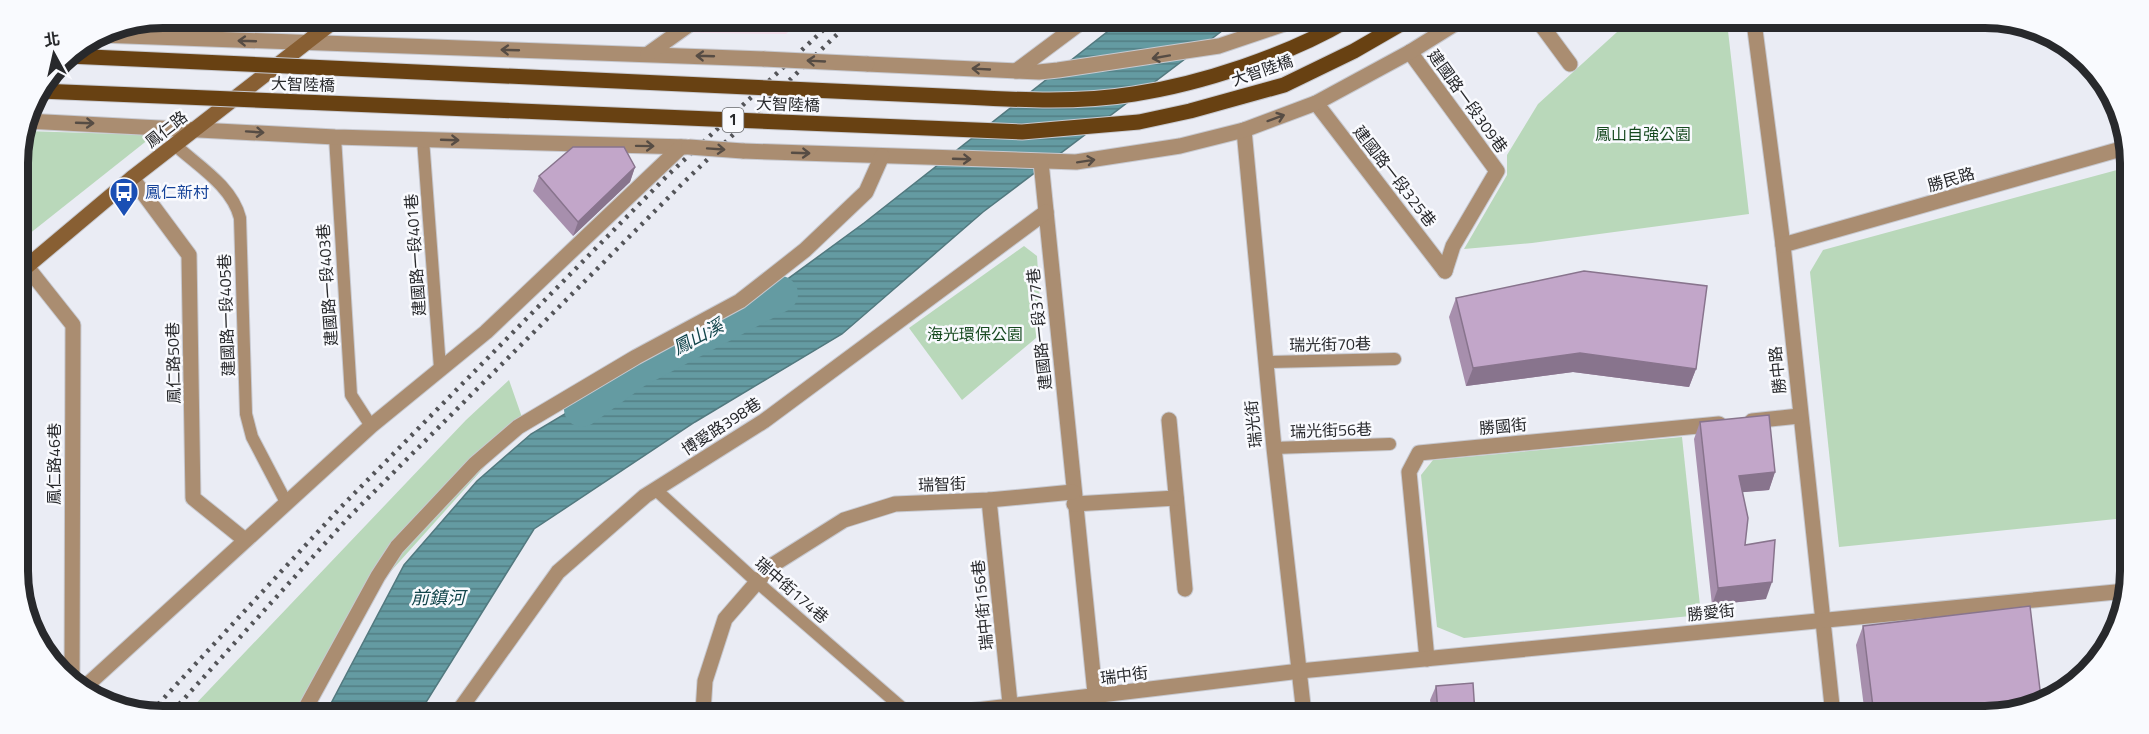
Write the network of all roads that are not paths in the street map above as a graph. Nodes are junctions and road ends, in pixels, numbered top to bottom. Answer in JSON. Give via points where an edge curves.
{"nodes":[{"id":1,"x":1073,"y":28,"type":"edge"},
{"id":2,"x":1271,"y":28,"type":"edge"},
{"id":3,"x":1330,"y":28,"type":"edge"},
{"id":4,"x":1393,"y":28,"type":"edge"},
{"id":5,"x":1448,"y":28,"type":"edge"},
{"id":6,"x":1544,"y":28,"type":"edge"},
{"id":7,"x":1755,"y":28,"type":"edge"},
{"id":8,"x":325,"y":29,"type":"edge"},
{"id":9,"x":684,"y":29,"type":"edge"},
{"id":10,"x":120,"y":36,"type":"edge"},
{"id":11,"x":306,"y":44,"type":"junction"},
{"id":12,"x":1410,"y":52,"type":"junction"},
{"id":13,"x":648,"y":54,"type":"junction"},
{"id":14,"x":84,"y":57,"type":"edge"},
{"id":15,"x":1570,"y":64,"type":"dead end"},
{"id":16,"x":1016,"y":71,"type":"junction"},
{"id":17,"x":50,"y":91,"type":"edge"},
{"id":18,"x":1316,"y":103,"type":"junction"},
{"id":19,"x":36,"y":121,"type":"edge"},
{"id":20,"x":197,"y":128,"type":"junction"},
{"id":21,"x":1244,"y":130,"type":"junction"},
{"id":22,"x":334,"y":137,"type":"junction"},
{"id":23,"x":423,"y":139,"type":"junction"},
{"id":24,"x":175,"y":145,"type":"junction"},
{"id":25,"x":685,"y":147,"type":"junction"},
{"id":26,"x":2119,"y":149,"type":"edge"},
{"id":27,"x":882,"y":156,"type":"junction"},
{"id":28,"x":1034,"y":162,"type":"junction"},
{"id":29,"x":132,"y":178,"type":"junction"},
{"id":30,"x":1046,"y":212,"type":"junction"},
{"id":31,"x":1783,"y":246,"type":"junction"},
{"id":32,"x":29,"y":265,"type":"edge"},
{"id":33,"x":1445,"y":271,"type":"joint"},
{"id":34,"x":29,"y":276,"type":"edge"},
{"id":35,"x":1395,"y":359,"type":"dead end"},
{"id":36,"x":1265,"y":362,"type":"junction"},
{"id":37,"x":440,"y":368,"type":"junction"},
{"id":38,"x":1799,"y":416,"type":"junction"},
{"id":39,"x":1169,"y":420,"type":"dead end"},
{"id":40,"x":371,"y":426,"type":"junction"},
{"id":41,"x":1390,"y":444,"type":"dead end"},
{"id":42,"x":1274,"y":448,"type":"junction"},
{"id":43,"x":656,"y":489,"type":"junction"},
{"id":44,"x":1074,"y":498,"type":"junction"},
{"id":45,"x":1176,"y":498,"type":"junction"},
{"id":46,"x":989,"y":500,"type":"junction"},
{"id":47,"x":286,"y":502,"type":"junction"},
{"id":48,"x":246,"y":540,"type":"junction"},
{"id":49,"x":757,"y":582,"type":"junction"},
{"id":50,"x":1185,"y":589,"type":"dead end"},
{"id":51,"x":2118,"y":592,"type":"edge"},
{"id":52,"x":1822,"y":619,"type":"junction"},
{"id":53,"x":1427,"y":659,"type":"junction"},
{"id":54,"x":72,"y":669,"type":"edge"},
{"id":55,"x":1300,"y":671,"type":"junction"},
{"id":56,"x":89,"y":683,"type":"edge"},
{"id":57,"x":1095,"y":697,"type":"junction"},
{"id":58,"x":1096,"y":705,"type":"edge"},
{"id":59,"x":1303,"y":705,"type":"edge"},
{"id":60,"x":1832,"y":705,"type":"edge"},
{"id":61,"x":307,"y":706,"type":"edge"},
{"id":62,"x":462,"y":706,"type":"edge"},
{"id":63,"x":703,"y":706,"type":"edge"},
{"id":64,"x":899,"y":706,"type":"edge"},
{"id":65,"x":1010,"y":706,"type":"edge"},
{"id":66,"x":1039,"y":706,"type":"edge"}],
"edges":[{"from":1,"to":16,"type":"street"},
{"from":2,"to":16,"type":"street","one_way":true,"via":[[1219,46],[1155,58],[1039,72]]},
{"from":3,"to":14,"type":"main road","name":"大智陸橋","number":"1","bridge":true,"via":[[1274,55],[1184,83],[1134,94],[1078,99],[965,98]]},
{"from":4,"to":17,"type":"main road","name":"大智陸橋","number":"1","bridge":true,"via":[[1284,85],[1139,122],[1022,132]]},
{"from":5,"to":12,"type":"street"},
{"from":6,"to":15,"type":"street"},
{"from":7,"to":31,"type":"street","name":"勝中路"},
{"from":8,"to":11,"type":"street","name":"鳳仁路"},
{"from":9,"to":13,"type":"street"},
{"from":11,"to":10,"type":"street","one_way":true},
{"from":13,"to":11,"type":"street","one_way":true},
{"from":11,"to":20,"type":"street","name":"鳳仁路"},
{"from":12,"to":18,"type":"street"},
{"from":12,"to":33,"type":"street","name":"建國路一段309巷","via":[[1497,171],[1453,246]]},
{"from":16,"to":13,"type":"street","one_way":true,"bridge":true},
{"from":21,"to":18,"type":"street","one_way":true},
{"from":18,"to":33,"type":"street","name":"建國路一段325巷"},
{"from":19,"to":20,"type":"street","one_way":true},
{"from":20,"to":22,"type":"street","one_way":true},
{"from":20,"to":24,"type":"street","name":"鳳仁路"},
{"from":28,"to":21,"type":"street","one_way":true,"via":[[1076,162],[1180,146]]},
{"from":21,"to":36,"type":"street","name":"瑞光街"},
{"from":22,"to":23,"type":"street"},
{"from":22,"to":40,"type":"lane","name":"建國路一段403巷","via":[[351,395]]},
{"from":23,"to":25,"type":"street","one_way":true},
{"from":23,"to":37,"type":"lane","name":"建國路一段401巷"},
{"from":24,"to":29,"type":"street","name":"鳳仁路"},
{"from":24,"to":47,"type":"lane","name":"建國路一段405巷","via":[[226,190],[237,205],[246,414],[252,437]]},
{"from":25,"to":27,"type":"street","one_way":true,"bridge":true},
{"from":25,"to":37,"type":"street","via":[[486,332]]},
{"from":26,"to":31,"type":"street","name":"勝民路"},
{"from":27,"to":28,"type":"street","one_way":true},
{"from":27,"to":61,"type":"street","via":[[866,192],[805,250],[740,301],[518,427],[475,464],[397,547]]},
{"from":28,"to":30,"type":"street","name":"建國路一段377巷"},
{"from":29,"to":32,"type":"street","name":"鳳仁路"},
{"from":29,"to":48,"type":"street","name":"鳳仁路50巷","via":[[189,255],[193,498]]},
{"from":30,"to":43,"type":"street","name":"博愛路398巷","via":[[764,421]]},
{"from":30,"to":44,"type":"street","name":"建國路一段377巷"},
{"from":31,"to":38,"type":"street","name":"勝中路"},
{"from":34,"to":54,"type":"street","name":"鳳仁路46巷","via":[[73,325]]},
{"from":35,"to":36,"type":"lane","name":"瑞光街70巷"},
{"from":36,"to":42,"type":"street","name":"瑞光街"},
{"from":37,"to":40,"type":"street"},
{"from":38,"to":52,"type":"street","name":"勝中路"},
{"from":38,"to":53,"type":"street","name":"勝國街","via":[[1419,453],[1409,472]]},
{"from":39,"to":45,"type":"street"},
{"from":40,"to":47,"type":"street"},
{"from":41,"to":42,"type":"lane","name":"瑞光街56巷"},
{"from":42,"to":55,"type":"street","name":"瑞光街"},
{"from":43,"to":49,"type":"lane","name":"瑞中街174巷"},
{"from":43,"to":62,"type":"street","name":"博愛路398巷","via":[[558,572]]},
{"from":44,"to":45,"type":"street","name":"瑞智街"},
{"from":44,"to":46,"type":"street","name":"瑞智街"},
{"from":44,"to":57,"type":"street"},
{"from":45,"to":50,"type":"street"},
{"from":46,"to":49,"type":"street","name":"瑞智街","via":[[895,504],[844,520],[771,566]]},
{"from":46,"to":65,"type":"street","name":"瑞中街156巷"},
{"from":47,"to":48,"type":"street"},
{"from":48,"to":56,"type":"street"},
{"from":49,"to":63,"type":"street","name":"瑞智街","via":[[725,619],[705,681]]},
{"from":49,"to":64,"type":"lane","name":"瑞中街174巷"},
{"from":51,"to":52,"type":"street","name":"勝愛街"},
{"from":52,"to":53,"type":"street","name":"勝愛街"},
{"from":52,"to":60,"type":"street","name":"勝中路"},
{"from":53,"to":55,"type":"street","name":"勝愛街"},
{"from":55,"to":57,"type":"street","name":"瑞中街"},
{"from":55,"to":59,"type":"street","name":"瑞光街"},
{"from":57,"to":58,"type":"street"},
{"from":57,"to":66,"type":"street","name":"瑞中街"}]}
